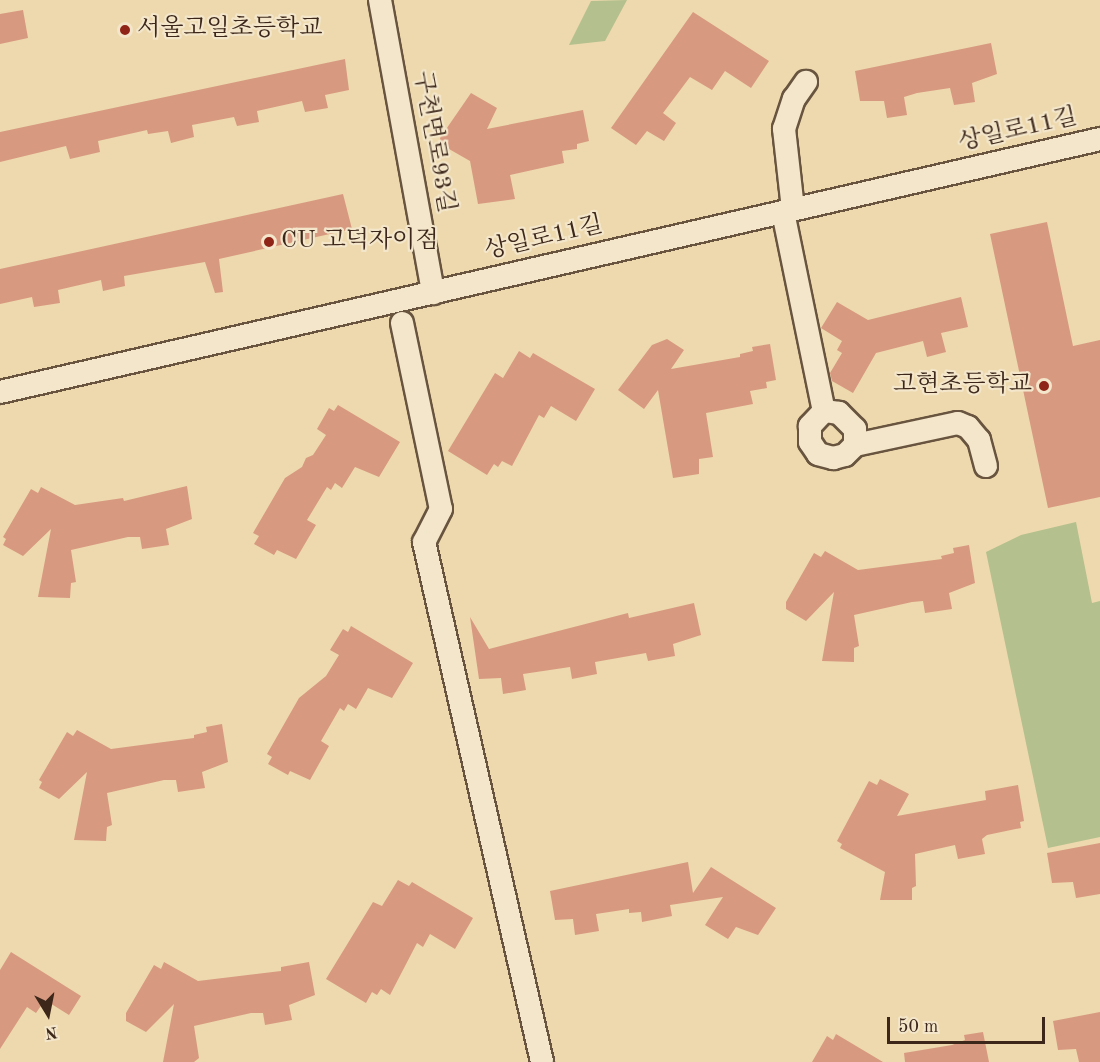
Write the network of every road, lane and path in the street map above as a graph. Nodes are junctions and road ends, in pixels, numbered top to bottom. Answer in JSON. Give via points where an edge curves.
{"nodes":[{"id":1,"x":381,"y":0,"type":"edge"},
{"id":2,"x":806,"y":82,"type":"dead end"},
{"id":3,"x":1100,"y":139,"type":"edge"},
{"id":4,"x":788,"y":210,"type":"junction"},
{"id":5,"x":433,"y":293,"type":"junction"},
{"id":6,"x":402,"y":323,"type":"dead end"},
{"id":7,"x":0,"y":392,"type":"edge"},
{"id":8,"x":824,"y":411,"type":"junction"},
{"id":9,"x":855,"y":445,"type":"junction"},
{"id":10,"x":986,"y":466,"type":"dead end"},
{"id":11,"x":542,"y":1062,"type":"edge"}],
"edges":[{"from":1,"to":5,"type":"street","name":"구천면로93길"},
{"from":2,"to":4,"type":"street","via":[[794,99],[783,129]]},
{"from":3,"to":4,"type":"street","name":"상일로11길"},
{"from":4,"to":5,"type":"street","name":"상일로11길"},
{"from":4,"to":8,"type":"street"},
{"from":5,"to":7,"type":"street","name":"상일로11길"},
{"from":6,"to":11,"type":"street","via":[[441,509],[424,543]]},
{"from":8,"to":9,"type":"street","via":[[848,419],[855,429]]},
{"from":8,"to":9,"type":"street","via":[[810,426],[810,442],[818,454],[833,458],[845,455]]},
{"from":9,"to":10,"type":"street","via":[[958,423],[968,427],[979,440]]}]}
